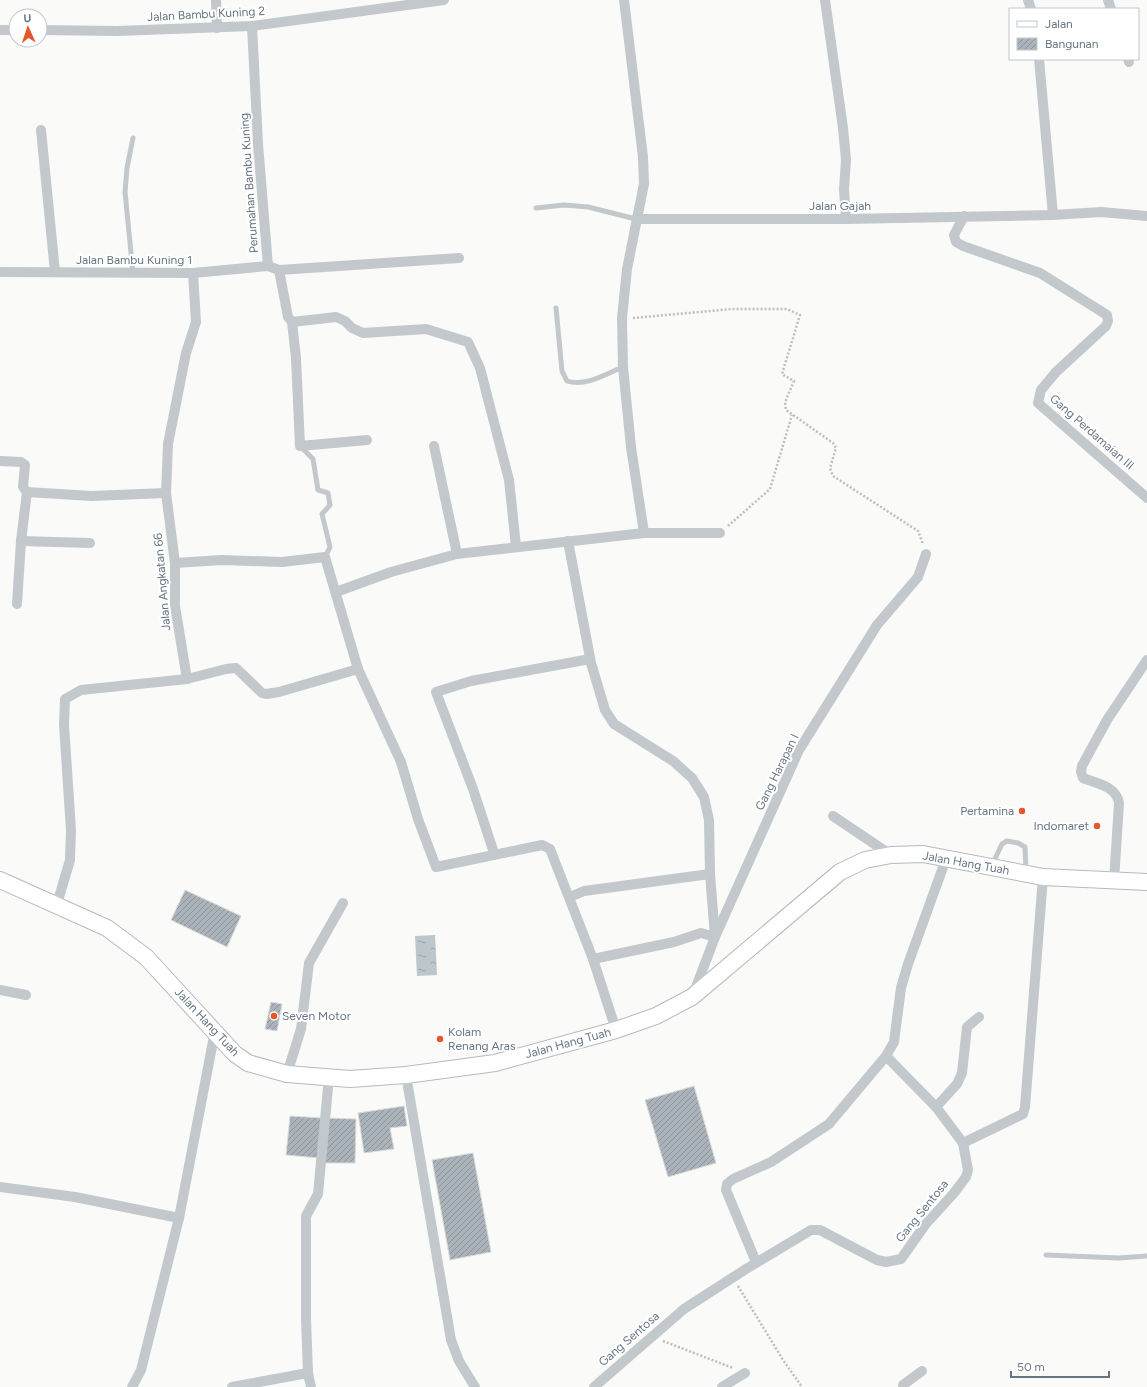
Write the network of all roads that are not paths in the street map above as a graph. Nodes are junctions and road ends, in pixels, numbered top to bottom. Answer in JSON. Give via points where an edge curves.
{"nodes":[{"id":1,"x":216,"y":0,"type":"edge"},
{"id":2,"x":444,"y":0,"type":"edge"},
{"id":3,"x":624,"y":0,"type":"edge"},
{"id":4,"x":825,"y":0,"type":"edge"},
{"id":5,"x":252,"y":26,"type":"junction"},
{"id":6,"x":218,"y":28,"type":"junction"},
{"id":7,"x":48,"y":30,"type":"edge"},
{"id":8,"x":1039,"y":60,"type":"edge"},
{"id":9,"x":41,"y":130,"type":"dead end"},
{"id":10,"x":133,"y":138,"type":"dead end"},
{"id":11,"x":536,"y":208,"type":"dead end"},
{"id":12,"x":1053,"y":215,"type":"junction"},
{"id":13,"x":964,"y":216,"type":"junction"},
{"id":14,"x":1147,"y":216,"type":"edge"},
{"id":15,"x":846,"y":219,"type":"junction"},
{"id":16,"x":636,"y":220,"type":"junction"},
{"id":17,"x":459,"y":258,"type":"dead end"},
{"id":18,"x":268,"y":266,"type":"junction"},
{"id":19,"x":279,"y":270,"type":"junction"},
{"id":20,"x":0,"y":272,"type":"edge"},
{"id":21,"x":55,"y":272,"type":"junction"},
{"id":22,"x":133,"y":273,"type":"junction"},
{"id":23,"x":193,"y":273,"type":"junction"},
{"id":24,"x":556,"y":308,"type":"dead end"},
{"id":25,"x":292,"y":322,"type":"junction"},
{"id":26,"x":623,"y":367,"type":"junction"},
{"id":27,"x":367,"y":440,"type":"dead end"},
{"id":28,"x":300,"y":446,"type":"junction"},
{"id":29,"x":434,"y":446,"type":"dead end"},
{"id":30,"x":0,"y":461,"type":"edge"},
{"id":31,"x":27,"y":492,"type":"junction"},
{"id":32,"x":166,"y":493,"type":"junction"},
{"id":33,"x":1147,"y":498,"type":"edge"},
{"id":34,"x":644,"y":533,"type":"junction"},
{"id":35,"x":720,"y":533,"type":"road end"},
{"id":36,"x":21,"y":541,"type":"junction"},
{"id":37,"x":568,"y":541,"type":"junction"},
{"id":38,"x":90,"y":543,"type":"dead end"},
{"id":39,"x":516,"y":546,"type":"junction"},
{"id":40,"x":457,"y":554,"type":"junction"},
{"id":41,"x":926,"y":554,"type":"road end"},
{"id":42,"x":325,"y":557,"type":"junction"},
{"id":43,"x":175,"y":563,"type":"junction"},
{"id":44,"x":336,"y":592,"type":"junction"},
{"id":45,"x":17,"y":604,"type":"dead end"},
{"id":46,"x":590,"y":659,"type":"junction"},
{"id":47,"x":1147,"y":660,"type":"edge"},
{"id":48,"x":358,"y":669,"type":"junction"},
{"id":49,"x":188,"y":679,"type":"junction"},
{"id":50,"x":833,"y":816,"type":"dead end"},
{"id":51,"x":494,"y":853,"type":"junction"},
{"id":52,"x":891,"y":855,"type":"junction"},
{"id":53,"x":946,"y":859,"type":"junction"},
{"id":54,"x":991,"y":867,"type":"junction"},
{"id":55,"x":710,"y":874,"type":"junction"},
{"id":56,"x":1026,"y":874,"type":"junction"},
{"id":57,"x":1043,"y":877,"type":"junction"},
{"id":58,"x":1114,"y":881,"type":"junction"},
{"id":59,"x":1147,"y":882,"type":"edge"},
{"id":60,"x":0,"y":883,"type":"edge"},
{"id":61,"x":570,"y":897,"type":"junction"},
{"id":62,"x":343,"y":903,"type":"dead end"},
{"id":63,"x":57,"y":904,"type":"junction"},
{"id":64,"x":715,"y":937,"type":"junction"},
{"id":65,"x":593,"y":959,"type":"junction"},
{"id":66,"x":0,"y":990,"type":"edge"},
{"id":67,"x":26,"y":995,"type":"dead end"},
{"id":68,"x":692,"y":997,"type":"junction"},
{"id":69,"x":979,"y":1017,"type":"dead end"},
{"id":70,"x":616,"y":1030,"type":"junction"},
{"id":71,"x":215,"y":1031,"type":"junction"},
{"id":72,"x":886,"y":1056,"type":"junction"},
{"id":73,"x":287,"y":1074,"type":"junction"},
{"id":74,"x":406,"y":1075,"type":"junction"},
{"id":75,"x":329,"y":1077,"type":"junction"},
{"id":76,"x":936,"y":1107,"type":"junction"},
{"id":77,"x":963,"y":1143,"type":"junction"},
{"id":78,"x":0,"y":1187,"type":"edge"},
{"id":79,"x":179,"y":1218,"type":"junction"},
{"id":80,"x":1046,"y":1255,"type":"dead end"},
{"id":81,"x":1147,"y":1256,"type":"edge"},
{"id":82,"x":756,"y":1262,"type":"junction"},
{"id":83,"x":922,"y":1371,"type":"dead end"},
{"id":84,"x":308,"y":1373,"type":"junction"},
{"id":85,"x":745,"y":1373,"type":"road end"},
{"id":86,"x":903,"y":1386,"type":"edge"},
{"id":87,"x":132,"y":1387,"type":"edge"},
{"id":88,"x":232,"y":1387,"type":"edge"},
{"id":89,"x":311,"y":1387,"type":"edge"},
{"id":90,"x":475,"y":1387,"type":"edge"},
{"id":91,"x":594,"y":1387,"type":"edge"},
{"id":92,"x":722,"y":1387,"type":"edge"}],
"edges":[{"from":1,"to":6,"type":"street"},
{"from":2,"to":5,"type":"street","name":"Jalan Bambu Kuning 2"},
{"from":3,"to":16,"type":"street","via":[[643,158],[644,184]]},
{"from":4,"to":15,"type":"street","via":[[844,136]]},
{"from":5,"to":6,"type":"street","name":"Jalan Bambu Kuning 2"},
{"from":5,"to":18,"type":"street","name":"Perumahan Bambu Kuning"},
{"from":6,"to":7,"type":"street","name":"Jalan Bambu Kuning 2"},
{"from":8,"to":12,"type":"street"},
{"from":9,"to":21,"type":"street"},
{"from":10,"to":22,"type":"lane","via":[[125,192]]},
{"from":11,"to":16,"type":"lane","name":"Jalan Gajah","via":[[564,205],[588,207]]},
{"from":12,"to":13,"type":"street","name":"Jalan Gajah"},
{"from":12,"to":14,"type":"street","name":"Jalan Gajah","via":[[1101,212]]},
{"from":13,"to":15,"type":"street","name":"Jalan Gajah"},
{"from":13,"to":33,"type":"street","name":"Gang Perdamaian III","via":[[954,235],[956,242],[1040,273],[1107,315],[1106,326],[1040,390],[1038,403]]},
{"from":15,"to":16,"type":"street","name":"Jalan Gajah"},
{"from":16,"to":26,"type":"street","via":[[622,318]]},
{"from":17,"to":19,"type":"street"},
{"from":18,"to":19,"type":"street","name":"Perumahan Bambu Kuning"},
{"from":18,"to":23,"type":"street","name":"Jalan Bambu Kuning 1"},
{"from":19,"to":25,"type":"street","via":[[288,317]]},
{"from":20,"to":21,"type":"street","name":"Jalan Bambu Kuning 1"},
{"from":21,"to":22,"type":"street","name":"Jalan Bambu Kuning 1"},
{"from":22,"to":23,"type":"street","name":"Jalan Bambu Kuning 1"},
{"from":23,"to":32,"type":"street","name":"Jalan Angkatan 66","via":[[196,322],[186,353],[168,444]]},
{"from":24,"to":26,"type":"lane","via":[[562,371],[567,381],[574,384],[588,381]]},
{"from":25,"to":28,"type":"street"},
{"from":25,"to":39,"type":"street","via":[[336,317],[363,333],[426,329],[468,342],[480,368],[509,480]]},
{"from":26,"to":34,"type":"street","via":[[631,447]]},
{"from":27,"to":28,"type":"street"},
{"from":28,"to":42,"type":"lane","via":[[312,458],[318,490],[328,493],[330,505],[322,514],[330,547]]},
{"from":29,"to":40,"type":"street"},
{"from":30,"to":31,"type":"street","via":[[21,462],[25,465],[23,487]]},
{"from":31,"to":32,"type":"street","via":[[91,496]]},
{"from":31,"to":36,"type":"street"},
{"from":32,"to":43,"type":"street","name":"Jalan Angkatan 66"},
{"from":34,"to":35,"type":"street"},
{"from":34,"to":37,"type":"street"},
{"from":36,"to":38,"type":"street"},
{"from":36,"to":45,"type":"street"},
{"from":37,"to":39,"type":"street"},
{"from":37,"to":46,"type":"street"},
{"from":39,"to":40,"type":"street"},
{"from":40,"to":44,"type":"street","via":[[391,572]]},
{"from":41,"to":64,"type":"street","name":"Gang Harapan I","via":[[918,577],[876,625],[799,750]]},
{"from":42,"to":43,"type":"street","via":[[282,562],[222,560]]},
{"from":42,"to":44,"type":"street"},
{"from":43,"to":49,"type":"street","name":"Jalan Angkatan 66","via":[[175,606]]},
{"from":44,"to":48,"type":"street"},
{"from":46,"to":51,"type":"street","via":[[471,681],[436,692]]},
{"from":46,"to":55,"type":"street","via":[[605,710],[614,724],[673,761],[692,778],[704,796],[709,820]]},
{"from":47,"to":58,"type":"street","via":[[1106,720],[1081,772],[1083,778],[1114,791],[1118,797]]},
{"from":48,"to":49,"type":"street","via":[[266,694],[236,668]]},
{"from":48,"to":51,"type":"street","via":[[401,762],[436,867]]},
{"from":49,"to":63,"type":"street","via":[[81,690],[65,699],[70,860]]},
{"from":50,"to":52,"type":"street"},
{"from":51,"to":61,"type":"street","via":[[542,845],[550,849]]},
{"from":52,"to":53,"type":"main road","name":"Jalan Hang Tuah","via":[[923,854]]},
{"from":52,"to":68,"type":"main road","name":"Jalan Hang Tuah","via":[[866,860],[840,872]]},
{"from":53,"to":54,"type":"main road","name":"Jalan Hang Tuah"},
{"from":53,"to":72,"type":"street","via":[[908,964],[901,988],[894,1042]]},
{"from":54,"to":56,"type":"main road","name":"Jalan Hang Tuah"},
{"from":54,"to":56,"type":"lane","via":[[1002,844],[1007,841],[1018,843],[1025,847]]},
{"from":55,"to":61,"type":"street","via":[[584,891]]},
{"from":55,"to":64,"type":"street"},
{"from":56,"to":57,"type":"main road","name":"Jalan Hang Tuah"},
{"from":57,"to":58,"type":"main road","name":"Jalan Hang Tuah"},
{"from":57,"to":77,"type":"street","via":[[1023,1114]]},
{"from":58,"to":59,"type":"main road","name":"Jalan Hang Tuah"},
{"from":60,"to":63,"type":"main road","name":"Jalan Hang Tuah"},
{"from":61,"to":65,"type":"street"},
{"from":62,"to":73,"type":"street","via":[[309,963],[301,1029]]},
{"from":63,"to":71,"type":"main road","name":"Jalan Hang Tuah","via":[[107,928],[146,957]]},
{"from":64,"to":65,"type":"street","via":[[701,933],[674,942]]},
{"from":64,"to":68,"type":"street","name":"Gang Harapan I"},
{"from":65,"to":70,"type":"street"},
{"from":66,"to":67,"type":"street"},
{"from":68,"to":70,"type":"main road","name":"Jalan Hang Tuah","via":[[656,1016]]},
{"from":69,"to":76,"type":"street","via":[[967,1027],[962,1073],[957,1084]]},
{"from":70,"to":74,"type":"main road","name":"Jalan Hang Tuah","via":[[495,1063]]},
{"from":71,"to":73,"type":"main road","name":"Jalan Hang Tuah","via":[[235,1054],[248,1063]]},
{"from":71,"to":79,"type":"street"},
{"from":72,"to":76,"type":"street"},
{"from":72,"to":82,"type":"street","via":[[829,1124],[771,1162],[727,1184],[726,1190]]},
{"from":73,"to":75,"type":"main road","name":"Jalan Hang Tuah"},
{"from":74,"to":75,"type":"main road","name":"Jalan Hang Tuah","via":[[350,1079]]},
{"from":74,"to":90,"type":"street","via":[[451,1340],[459,1361]]},
{"from":75,"to":84,"type":"street","via":[[318,1194],[306,1216]]},
{"from":76,"to":77,"type":"street"},
{"from":77,"to":82,"type":"street","name":"Gang Sentosa","via":[[968,1170],[966,1177],[925,1225],[901,1259],[886,1262],[877,1260],[816,1229]]},
{"from":78,"to":79,"type":"street"},
{"from":79,"to":87,"type":"street","via":[[141,1370]]},
{"from":80,"to":81,"type":"lane","via":[[1119,1258]]},
{"from":82,"to":91,"type":"street","name":"Gang Sentosa","via":[[684,1309]]},
{"from":83,"to":86,"type":"street"},
{"from":84,"to":88,"type":"street"},
{"from":84,"to":89,"type":"street"},
{"from":85,"to":92,"type":"street"}]}
